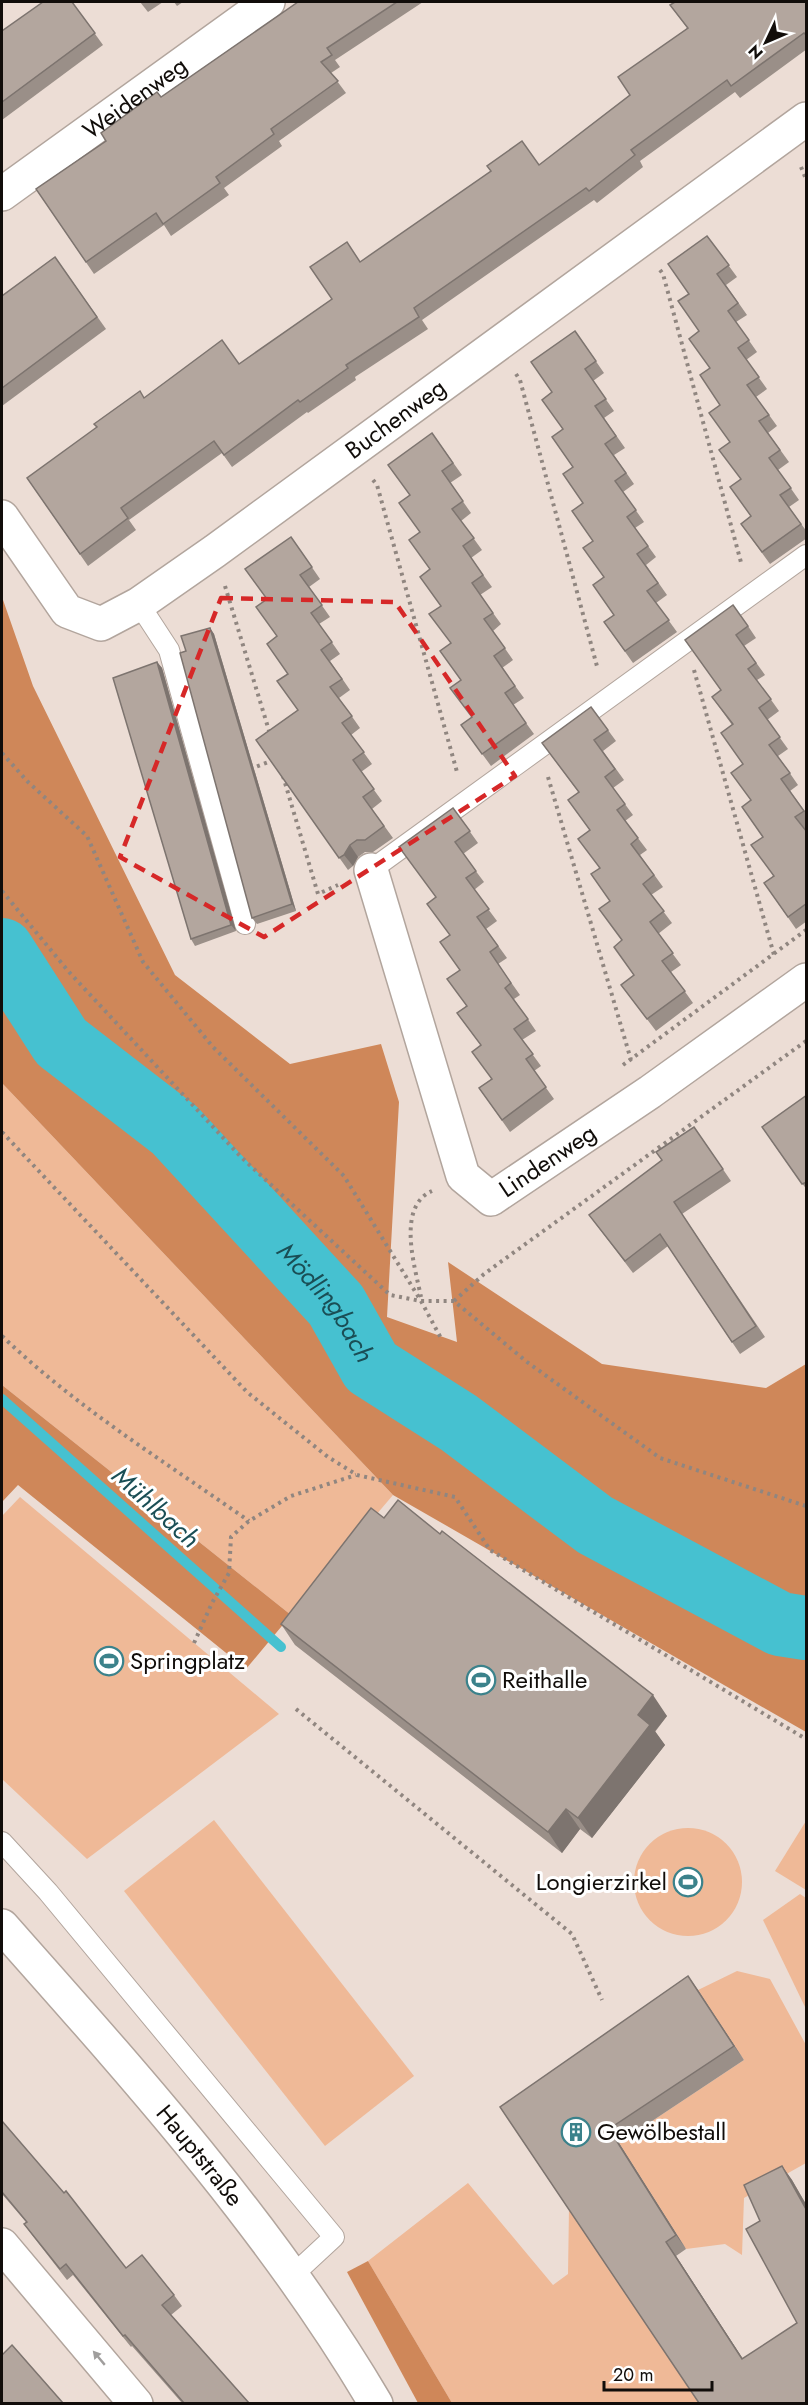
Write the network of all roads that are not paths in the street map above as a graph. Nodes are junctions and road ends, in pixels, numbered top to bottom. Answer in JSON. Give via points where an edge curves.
{"nodes":[{"id":1,"x":268,"y":2,"type":"edge"},
{"id":2,"x":807,"y":119,"type":"edge"},
{"id":3,"x":2,"y":194,"type":"edge"},
{"id":4,"x":2,"y":517,"type":"edge"},
{"id":5,"x":807,"y":555,"type":"edge"},
{"id":6,"x":139,"y":604,"type":"junction"},
{"id":7,"x":371,"y":870,"type":"joint"},
{"id":8,"x":245,"y":924,"type":"dead end"},
{"id":9,"x":800,"y":985,"type":"edge"},
{"id":10,"x":2,"y":1842,"type":"edge"},
{"id":11,"x":2,"y":1926,"type":"edge"},
{"id":12,"x":2,"y":2246,"type":"edge"},
{"id":13,"x":293,"y":2275,"type":"junction"},
{"id":14,"x":136,"y":2403,"type":"edge"},
{"id":15,"x":376,"y":2403,"type":"edge"}],
"edges":[{"from":1,"to":3,"type":"street","name":"Weidenweg"},
{"from":2,"to":6,"type":"street","name":"Buchenweg"},
{"from":4,"to":6,"type":"street","name":"Buchenweg","via":[[67,611],[101,624]]},
{"from":5,"to":7,"type":"lane"},
{"from":6,"to":8,"type":"lane","via":[[169,650]]},
{"from":7,"to":9,"type":"street","name":"Lindenweg","via":[[463,1176],[491,1199]]},
{"from":10,"to":13,"type":"lane","via":[[48,1892],[334,2237]]},
{"from":11,"to":13,"type":"street","name":"Hauptstraße","via":[[143,2084]]},
{"from":14,"to":12,"type":"street","one_way":true},
{"from":13,"to":15,"type":"street","name":"Hauptstraße"}]}
